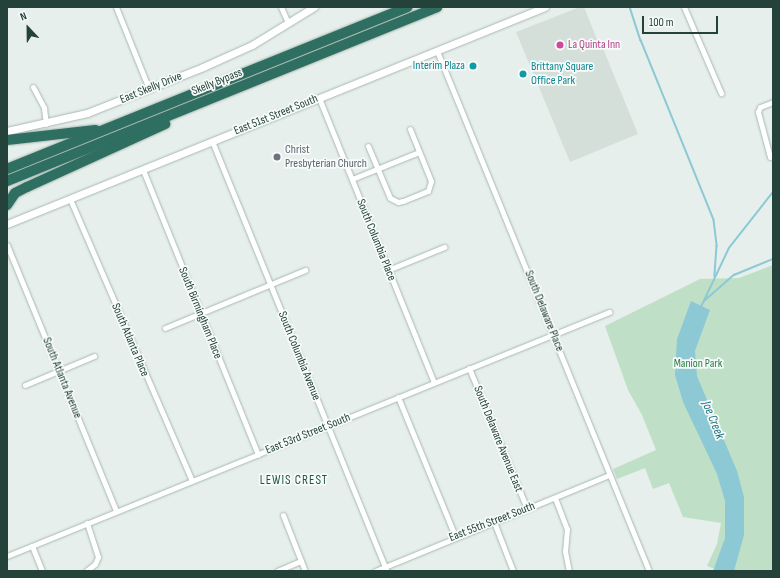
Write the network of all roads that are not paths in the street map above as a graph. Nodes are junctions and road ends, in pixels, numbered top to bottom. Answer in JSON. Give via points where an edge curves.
{"nodes":[{"id":1,"x":116,"y":7,"type":"edge"},
{"id":2,"x":281,"y":7,"type":"edge"},
{"id":3,"x":314,"y":7,"type":"edge"},
{"id":4,"x":408,"y":7,"type":"edge"},
{"id":5,"x":438,"y":7,"type":"edge"},
{"id":6,"x":545,"y":7,"type":"edge"},
{"id":7,"x":684,"y":7,"type":"edge"},
{"id":8,"x":288,"y":24,"type":"junction"},
{"id":9,"x":437,"y":51,"type":"junction"},
{"id":10,"x":251,"y":83,"type":"junction"},
{"id":11,"x":33,"y":87,"type":"dead end"},
{"id":12,"x":149,"y":89,"type":"junction"},
{"id":13,"x":721,"y":93,"type":"dead end"},
{"id":14,"x":319,"y":98,"type":"junction"},
{"id":15,"x":773,"y":102,"type":"edge"},
{"id":16,"x":46,"y":124,"type":"junction"},
{"id":17,"x":113,"y":127,"type":"junction"},
{"id":18,"x":410,"y":129,"type":"dead end"},
{"id":19,"x":7,"y":131,"type":"edge"},
{"id":20,"x":7,"y":140,"type":"edge"},
{"id":21,"x":212,"y":141,"type":"junction"},
{"id":22,"x":368,"y":146,"type":"dead end"},
{"id":23,"x":419,"y":152,"type":"junction"},
{"id":24,"x":770,"y":157,"type":"dead end"},
{"id":25,"x":378,"y":168,"type":"junction"},
{"id":26,"x":7,"y":170,"type":"edge"},
{"id":27,"x":143,"y":170,"type":"junction"},
{"id":28,"x":352,"y":179,"type":"junction"},
{"id":29,"x":7,"y":182,"type":"edge"},
{"id":30,"x":70,"y":199,"type":"junction"},
{"id":31,"x":7,"y":205,"type":"edge"},
{"id":32,"x":7,"y":224,"type":"edge"},
{"id":33,"x":7,"y":245,"type":"edge"},
{"id":34,"x":444,"y":247,"type":"dead end"},
{"id":35,"x":305,"y":270,"type":"dead end"},
{"id":36,"x":388,"y":270,"type":"junction"},
{"id":37,"x":270,"y":284,"type":"junction"},
{"id":38,"x":608,"y":312,"type":"dead end"},
{"id":39,"x":200,"y":313,"type":"junction"},
{"id":40,"x":164,"y":328,"type":"dead end"},
{"id":41,"x":553,"y":334,"type":"junction"},
{"id":42,"x":94,"y":356,"type":"dead end"},
{"id":43,"x":469,"y":368,"type":"junction"},
{"id":44,"x":59,"y":371,"type":"junction"},
{"id":45,"x":434,"y":383,"type":"junction"},
{"id":46,"x":25,"y":385,"type":"dead end"},
{"id":47,"x":398,"y":397,"type":"junction"},
{"id":48,"x":328,"y":426,"type":"junction"},
{"id":49,"x":258,"y":455,"type":"junction"},
{"id":50,"x":609,"y":475,"type":"junction"},
{"id":51,"x":192,"y":481,"type":"junction"},
{"id":52,"x":555,"y":498,"type":"junction"},
{"id":53,"x":527,"y":509,"type":"junction"},
{"id":54,"x":116,"y":511,"type":"junction"},
{"id":55,"x":283,"y":515,"type":"dead end"},
{"id":56,"x":494,"y":522,"type":"junction"},
{"id":57,"x":87,"y":523,"type":"junction"},
{"id":58,"x":455,"y":536,"type":"junction"},
{"id":59,"x":32,"y":546,"type":"junction"},
{"id":60,"x":7,"y":556,"type":"edge"},
{"id":61,"x":301,"y":561,"type":"junction"},
{"id":62,"x":385,"y":569,"type":"edge"},
{"id":63,"x":42,"y":571,"type":"edge"},
{"id":64,"x":86,"y":571,"type":"edge"},
{"id":65,"x":277,"y":571,"type":"edge"},
{"id":66,"x":306,"y":571,"type":"edge"},
{"id":67,"x":375,"y":571,"type":"edge"},
{"id":68,"x":513,"y":571,"type":"edge"},
{"id":69,"x":569,"y":571,"type":"edge"},
{"id":70,"x":649,"y":571,"type":"edge"}],
"edges":[{"from":1,"to":12,"type":"street"},
{"from":2,"to":8,"type":"street"},
{"from":3,"to":8,"type":"main road","name":"East Skelly Drive"},
{"from":4,"to":17,"type":"highway","name":"Skelly Bypass"},
{"from":5,"to":10,"type":"highway","name":"Skelly Bypass"},
{"from":6,"to":9,"type":"main road","name":"East 51st Street South"},
{"from":7,"to":13,"type":"street"},
{"from":8,"to":12,"type":"main road","name":"East Skelly Drive","via":[[227,57]]},
{"from":9,"to":14,"type":"main road","name":"East 51st Street South"},
{"from":9,"to":41,"type":"street","name":"South Delaware Place"},
{"from":10,"to":29,"type":"highway","name":"Skelly Bypass"},
{"from":10,"to":31,"type":"highway","via":[[15,193]]},
{"from":11,"to":16,"type":"street","via":[[44,108]]},
{"from":12,"to":16,"type":"main road","name":"East Skelly Drive","via":[[87,113]]},
{"from":14,"to":21,"type":"main road","name":"East 51st Street South"},
{"from":14,"to":28,"type":"street","name":"South Columbia Place"},
{"from":15,"to":24,"type":"street","via":[[760,107],[758,112]]},
{"from":16,"to":19,"type":"main road","name":"East Skelly Drive"},
{"from":17,"to":20,"type":"highway"},
{"from":17,"to":26,"type":"highway","name":"Skelly Bypass"},
{"from":18,"to":23,"type":"street"},
{"from":21,"to":27,"type":"main road","name":"East 51st Street South"},
{"from":21,"to":37,"type":"street","name":"South Columbia Avenue"},
{"from":22,"to":25,"type":"street"},
{"from":23,"to":25,"type":"street"},
{"from":23,"to":25,"type":"street","via":[[431,181],[428,191],[398,202],[390,198]]},
{"from":25,"to":28,"type":"street"},
{"from":27,"to":30,"type":"main road","name":"East 51st Street South"},
{"from":27,"to":39,"type":"street","name":"South Birmingham Place"},
{"from":28,"to":36,"type":"street","name":"South Columbia Place"},
{"from":30,"to":32,"type":"main road","name":"East 51st Street South"},
{"from":30,"to":51,"type":"street","name":"South Atlanta Place"},
{"from":33,"to":44,"type":"street","name":"South Atlanta Avenue"},
{"from":34,"to":36,"type":"street"},
{"from":35,"to":37,"type":"street"},
{"from":36,"to":45,"type":"street","name":"South Columbia Place"},
{"from":37,"to":39,"type":"street"},
{"from":37,"to":48,"type":"street","name":"South Columbia Avenue"},
{"from":38,"to":41,"type":"street","name":"East 53rd Street South"},
{"from":39,"to":40,"type":"street"},
{"from":39,"to":49,"type":"street","name":"South Birmingham Place"},
{"from":41,"to":43,"type":"street","name":"East 53rd Street South"},
{"from":41,"to":50,"type":"street","name":"South Delaware Place"},
{"from":42,"to":44,"type":"street"},
{"from":43,"to":45,"type":"street","name":"East 53rd Street South"},
{"from":43,"to":53,"type":"street","name":"South Delaware Avenue East"},
{"from":44,"to":46,"type":"street"},
{"from":44,"to":54,"type":"street","name":"South Atlanta Avenue"},
{"from":45,"to":47,"type":"street","name":"East 53rd Street South"},
{"from":47,"to":48,"type":"street","name":"East 53rd Street South"},
{"from":47,"to":58,"type":"street"},
{"from":48,"to":49,"type":"street","name":"East 53rd Street South"},
{"from":48,"to":62,"type":"street","name":"South Columbia Avenue"},
{"from":49,"to":51,"type":"street","name":"East 53rd Street South"},
{"from":50,"to":52,"type":"street","name":"East 55th Street South"},
{"from":50,"to":70,"type":"street","name":"South Delaware Place"},
{"from":51,"to":54,"type":"street","name":"East 53rd Street South"},
{"from":52,"to":53,"type":"street","name":"East 55th Street South"},
{"from":52,"to":69,"type":"street","via":[[567,529],[565,551]]},
{"from":53,"to":56,"type":"street","name":"East 55th Street South"},
{"from":54,"to":57,"type":"street","name":"East 53rd Street South"},
{"from":55,"to":61,"type":"street"},
{"from":56,"to":58,"type":"street","name":"East 55th Street South"},
{"from":56,"to":68,"type":"street"},
{"from":57,"to":59,"type":"street","name":"East 53rd Street South"},
{"from":57,"to":64,"type":"street","via":[[97,547],[97,561]]},
{"from":58,"to":62,"type":"street","name":"East 55th Street South"},
{"from":59,"to":60,"type":"street","name":"East 53rd Street South"},
{"from":59,"to":63,"type":"street"},
{"from":61,"to":65,"type":"street"},
{"from":61,"to":66,"type":"street"},
{"from":62,"to":67,"type":"street","name":"East 55th Street South"}]}
